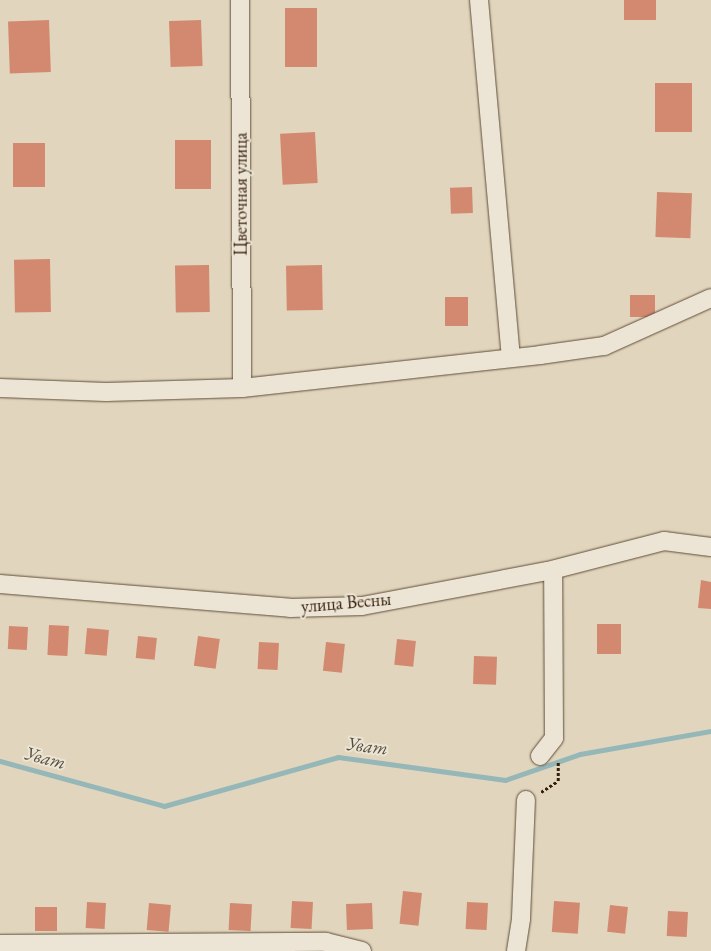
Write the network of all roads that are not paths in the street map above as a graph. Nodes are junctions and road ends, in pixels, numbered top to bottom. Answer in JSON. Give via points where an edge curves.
{"nodes":[{"id":1,"x":240,"y":0,"type":"edge"},
{"id":2,"x":480,"y":0,"type":"edge"},
{"id":3,"x":711,"y":298,"type":"edge"},
{"id":4,"x":511,"y":357,"type":"junction"},
{"id":5,"x":0,"y":388,"type":"edge"},
{"id":6,"x":242,"y":388,"type":"junction"},
{"id":7,"x":711,"y":547,"type":"edge"},
{"id":8,"x":553,"y":570,"type":"junction"},
{"id":9,"x":0,"y":584,"type":"edge"},
{"id":10,"x":540,"y":756,"type":"dead end"},
{"id":11,"x":526,"y":800,"type":"dead end"},
{"id":12,"x":0,"y":944,"type":"edge"},
{"id":13,"x":362,"y":951,"type":"edge"},
{"id":14,"x":516,"y":951,"type":"edge"}],
"edges":[{"from":1,"to":6,"type":"street","name":"Цветочная улица"},
{"from":2,"to":4,"type":"street"},
{"from":3,"to":4,"type":"street","via":[[604,346]]},
{"from":4,"to":6,"type":"street"},
{"from":5,"to":6,"type":"street","via":[[106,392]]},
{"from":7,"to":8,"type":"street","name":"улица Весны","via":[[664,542]]},
{"from":8,"to":9,"type":"street","name":"улица Весны","via":[[362,606],[290,608]]},
{"from":8,"to":10,"type":"street","via":[[554,738]]},
{"from":11,"to":14,"type":"street","via":[[521,918]]},
{"from":12,"to":13,"type":"street","via":[[326,942]]}]}
